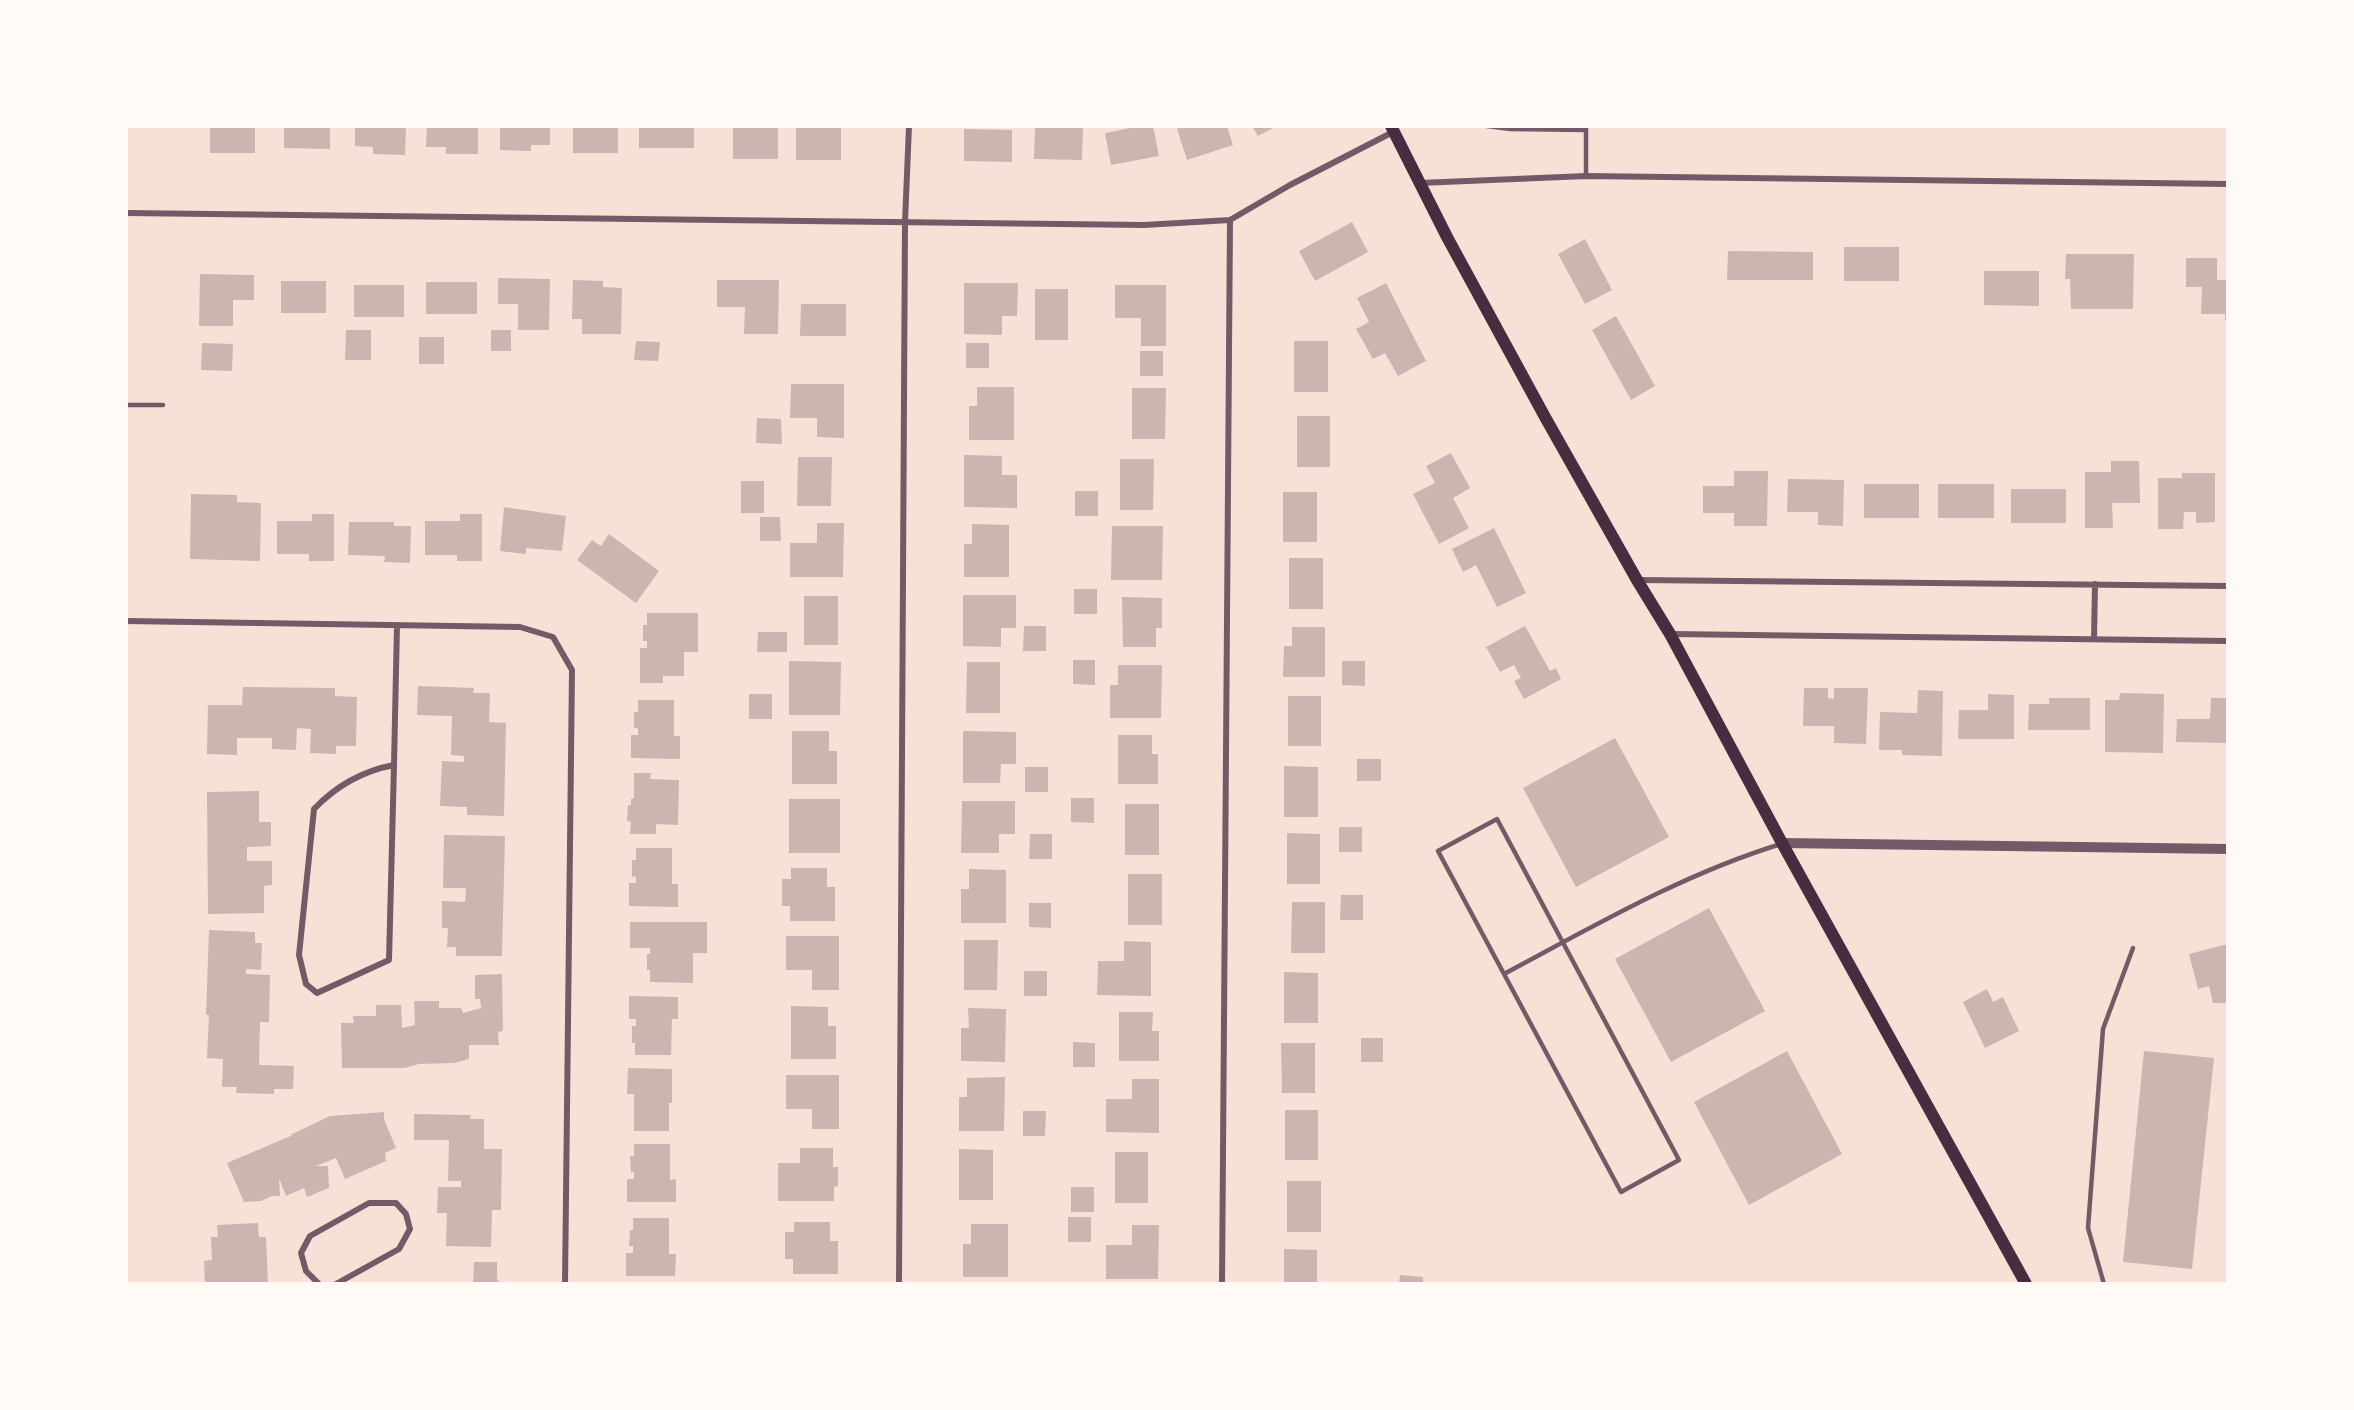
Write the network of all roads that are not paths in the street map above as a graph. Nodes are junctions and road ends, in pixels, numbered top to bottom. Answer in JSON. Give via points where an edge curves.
{"nodes":[{"id":1,"x":909,"y":126,"type":"edge"},
{"id":2,"x":1487,"y":126,"type":"edge"},
{"id":3,"x":1586,"y":128,"type":"edge"},
{"id":4,"x":1392,"y":129,"type":"edge"},
{"id":5,"x":1586,"y":176,"type":"junction"},
{"id":6,"x":1419,"y":183,"type":"junction"},
{"id":7,"x":2228,"y":184,"type":"edge"},
{"id":8,"x":126,"y":213,"type":"edge"},
{"id":9,"x":1230,"y":220,"type":"junction"},
{"id":10,"x":904,"y":222,"type":"junction"},
{"id":11,"x":126,"y":405,"type":"edge"},
{"id":12,"x":163,"y":405,"type":"dead end"},
{"id":13,"x":1637,"y":580,"type":"junction"},
{"id":14,"x":2095,"y":584,"type":"junction"},
{"id":15,"x":2228,"y":586,"type":"edge"},
{"id":16,"x":126,"y":621,"type":"edge"},
{"id":17,"x":397,"y":625,"type":"junction"},
{"id":18,"x":1670,"y":634,"type":"junction"},
{"id":19,"x":2094,"y":639,"type":"junction"},
{"id":20,"x":2228,"y":641,"type":"edge"},
{"id":21,"x":394,"y":765,"type":"junction"},
{"id":22,"x":1782,"y":843,"type":"junction"},
{"id":23,"x":2228,"y":849,"type":"edge"},
{"id":24,"x":1563,"y":942,"type":"junction"},
{"id":25,"x":2133,"y":948,"type":"dead end"},
{"id":26,"x":1504,"y":974,"type":"junction"},
{"id":27,"x":319,"y":1284,"type":"edge"},
{"id":28,"x":336,"y":1284,"type":"edge"},
{"id":29,"x":565,"y":1284,"type":"edge"},
{"id":30,"x":899,"y":1284,"type":"edge"},
{"id":31,"x":1222,"y":1284,"type":"edge"},
{"id":32,"x":2026,"y":1284,"type":"edge"},
{"id":33,"x":2104,"y":1284,"type":"edge"}],
"edges":[{"from":1,"to":10,"type":"street"},
{"from":2,"to":3,"type":"lane"},
{"from":3,"to":5,"type":"lane"},
{"from":4,"to":6,"type":"main road"},
{"from":4,"to":9,"type":"street"},
{"from":5,"to":6,"type":"street"},
{"from":5,"to":7,"type":"street"},
{"from":6,"to":13,"type":"main road"},
{"from":8,"to":10,"type":"street"},
{"from":9,"to":10,"type":"street","via":[[1144,225]]},
{"from":9,"to":31,"type":"street"},
{"from":10,"to":30,"type":"street"},
{"from":11,"to":12,"type":"lane"},
{"from":13,"to":14,"type":"street"},
{"from":13,"to":18,"type":"main road"},
{"from":14,"to":15,"type":"street"},
{"from":14,"to":19,"type":"street"},
{"from":16,"to":17,"type":"street"},
{"from":17,"to":21,"type":"street"},
{"from":17,"to":29,"type":"street","via":[[520,627],[553,637],[572,670]]},
{"from":18,"to":19,"type":"street"},
{"from":18,"to":22,"type":"main road"},
{"from":19,"to":20,"type":"street"},
{"from":21,"to":21,"type":"street","via":[[388,960],[317,993],[306,984],[299,955],[314,809],[349,780]]},
{"from":22,"to":23,"type":"street"},
{"from":22,"to":24,"type":"lane","via":[[1693,875]]},
{"from":22,"to":32,"type":"main road"},
{"from":24,"to":26,"type":"lane"},
{"from":24,"to":26,"type":"lane","via":[[1497,819],[1438,851]]},
{"from":24,"to":26,"type":"lane","via":[[1679,1160],[1621,1192]]},
{"from":25,"to":33,"type":"lane","via":[[2103,1029],[2088,1228]]},
{"from":27,"to":28,"type":"street","via":[[306,1271],[301,1253],[310,1236],[369,1203],[396,1203],[406,1214],[410,1229],[399,1249]]}]}
